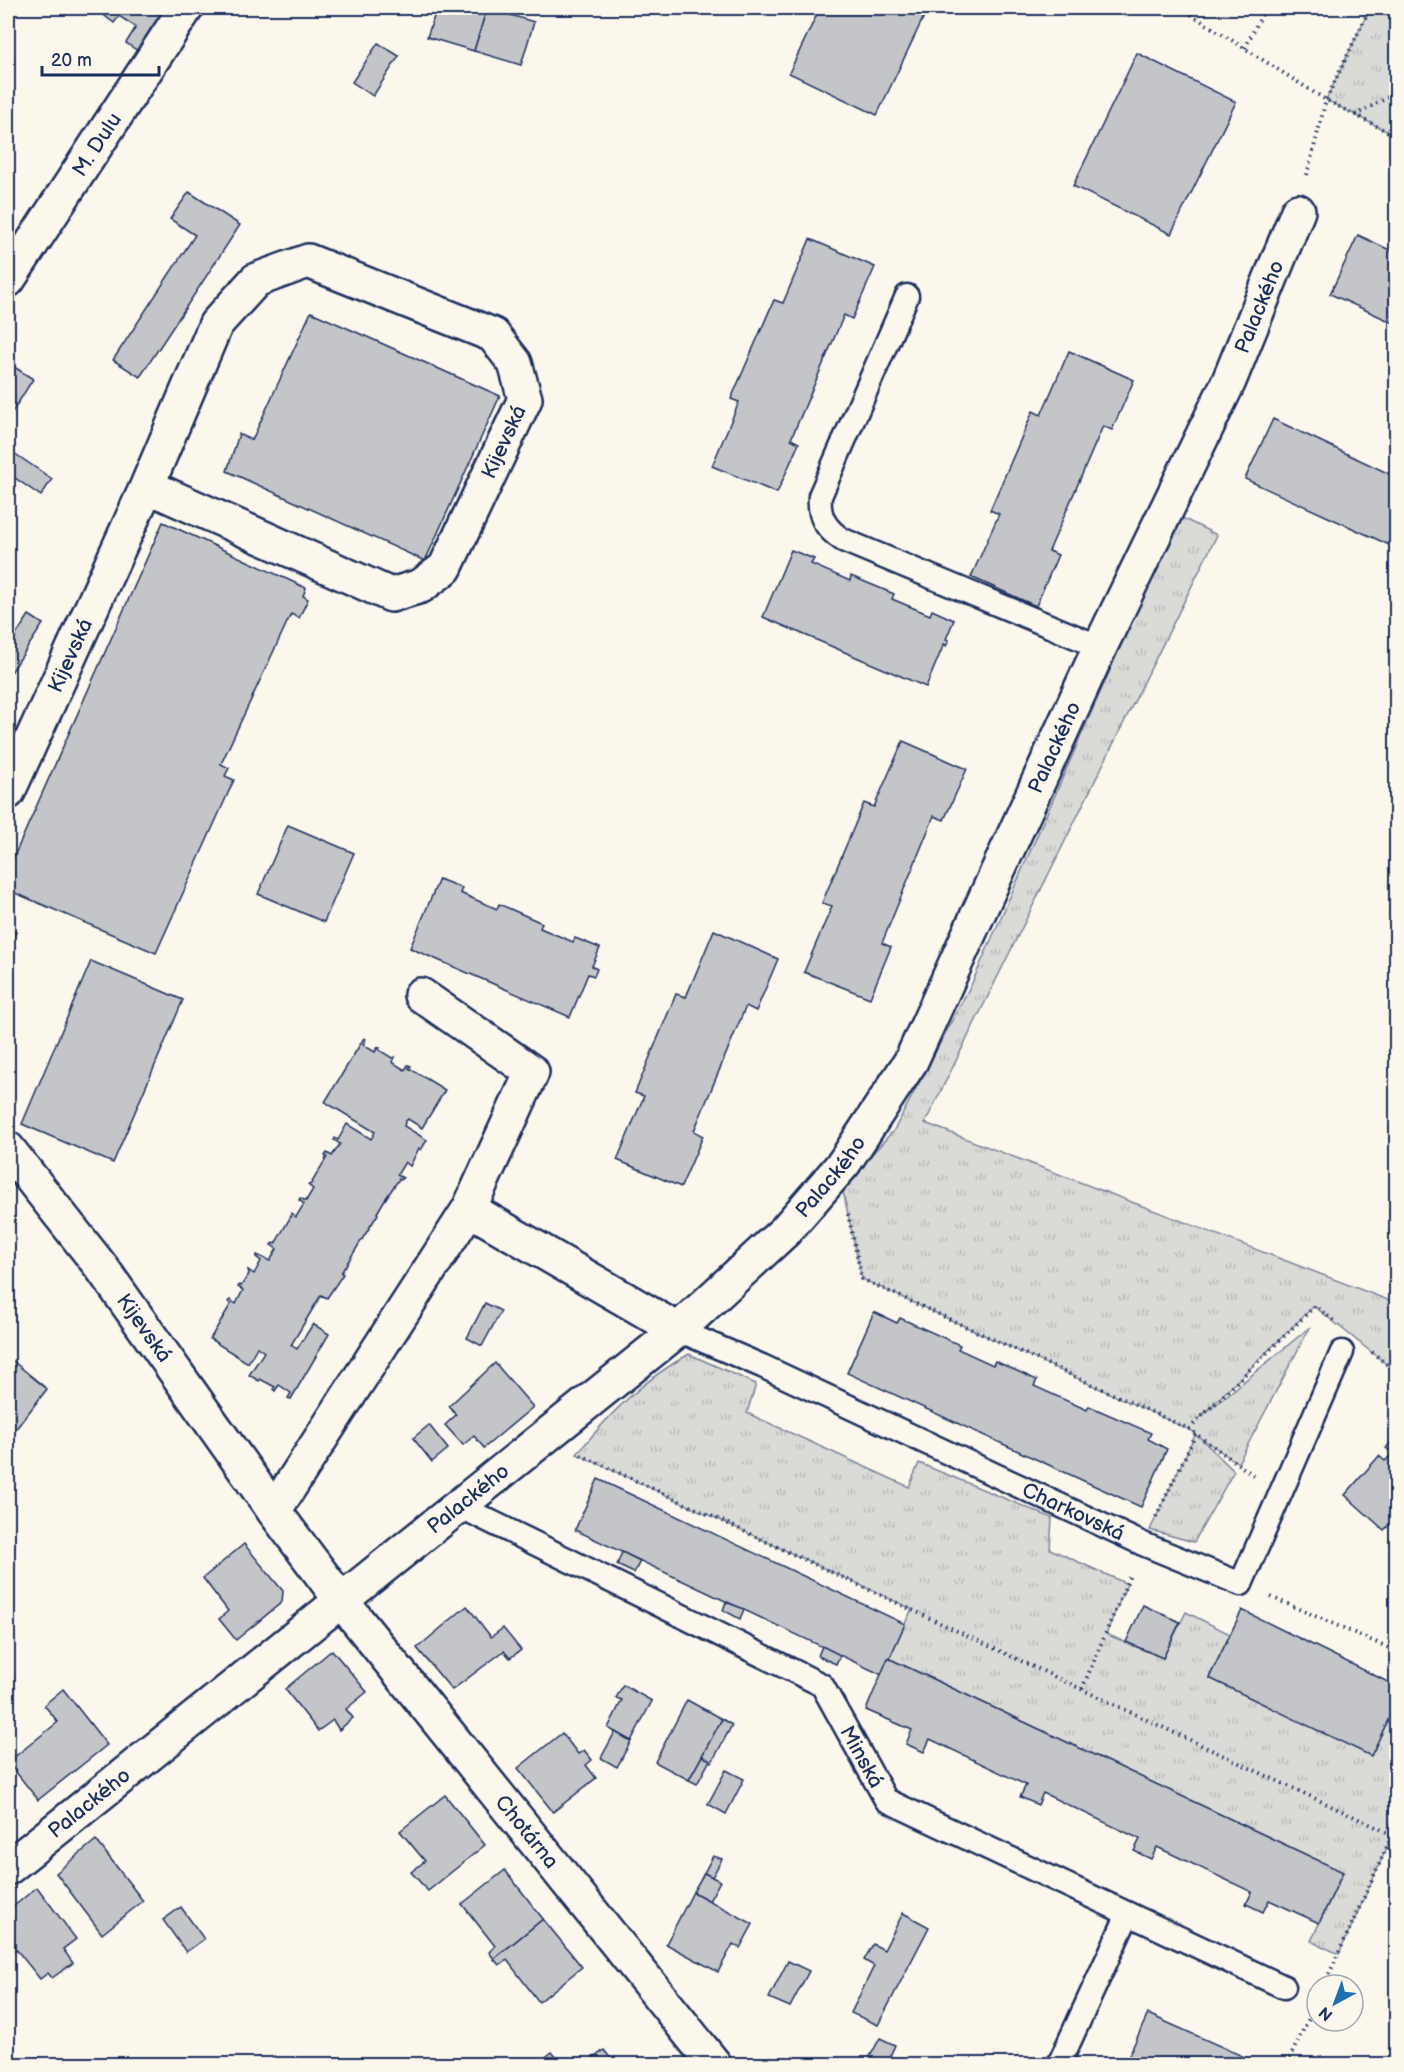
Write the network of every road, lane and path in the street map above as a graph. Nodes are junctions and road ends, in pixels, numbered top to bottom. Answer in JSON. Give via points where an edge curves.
{"nodes":[{"id":1,"x":186,"y":8,"type":"edge"},
{"id":2,"x":1181,"y":8,"type":"edge"},
{"id":3,"x":1265,"y":8,"type":"edge"},
{"id":4,"x":1353,"y":8,"type":"edge"},
{"id":5,"x":1370,"y":8,"type":"edge"},
{"id":6,"x":1367,"y":14,"type":"junction"},
{"id":7,"x":1245,"y":48,"type":"junction"},
{"id":8,"x":1396,"y":93,"type":"edge"},
{"id":9,"x":1326,"y":100,"type":"junction"},
{"id":10,"x":1354,"y":116,"type":"junction"},
{"id":11,"x":1396,"y":136,"type":"edge"},
{"id":12,"x":1298,"y":211,"type":"joint"},
{"id":13,"x":8,"y":280,"type":"edge"},
{"id":14,"x":907,"y":296,"type":"dead end"},
{"id":15,"x":147,"y":486,"type":"junction"},
{"id":16,"x":1100,"y":647,"type":"junction"},
{"id":17,"x":8,"y":792,"type":"edge"},
{"id":18,"x":421,"y":995,"type":"dead end"},
{"id":19,"x":8,"y":1149,"type":"edge"},
{"id":20,"x":839,"y":1169,"type":"junction"},
{"id":21,"x":469,"y":1209,"type":"junction"},
{"id":22,"x":1342,"y":1328,"type":"dead end"},
{"id":23,"x":678,"y":1330,"type":"junction"},
{"id":24,"x":1369,"y":1350,"type":"dead end"},
{"id":25,"x":1342,"y":1352,"type":"dead end"},
{"id":26,"x":1396,"y":1372,"type":"edge"},
{"id":27,"x":1189,"y":1429,"type":"junction"},
{"id":28,"x":1196,"y":1434,"type":"junction"},
{"id":29,"x":544,"y":1436,"type":"junction"},
{"id":30,"x":1280,"y":1494,"type":"junction"},
{"id":31,"x":457,"y":1505,"type":"junction"},
{"id":32,"x":274,"y":1511,"type":"junction"},
{"id":33,"x":1143,"y":1544,"type":"junction"},
{"id":34,"x":1241,"y":1584,"type":"junction"},
{"id":35,"x":340,"y":1599,"type":"junction"},
{"id":36,"x":1396,"y":1651,"type":"edge"},
{"id":37,"x":1082,"y":1689,"type":"junction"},
{"id":38,"x":1396,"y":1827,"type":"edge"},
{"id":39,"x":1395,"y":1834,"type":"edge"},
{"id":40,"x":1396,"y":1842,"type":"edge"},
{"id":41,"x":8,"y":1868,"type":"edge"},
{"id":42,"x":1128,"y":1914,"type":"junction"},
{"id":43,"x":1330,"y":1973,"type":"edge"},
{"id":44,"x":1284,"y":1987,"type":"dead end"},
{"id":45,"x":1305,"y":2026,"type":"edge"},
{"id":46,"x":1396,"y":2043,"type":"edge"},
{"id":47,"x":714,"y":2064,"type":"edge"},
{"id":48,"x":1059,"y":2064,"type":"edge"},
{"id":49,"x":1287,"y":2064,"type":"edge"},
{"id":50,"x":1386,"y":2064,"type":"edge"}],
"edges":[{"from":1,"to":13,"type":"street","name":"M. Dulu"},
{"from":2,"to":7,"type":"path"},
{"from":3,"to":7,"type":"path"},
{"from":4,"to":6,"type":"path"},
{"from":5,"to":6,"type":"path"},
{"from":6,"to":9,"type":"path"},
{"from":7,"to":9,"type":"path"},
{"from":8,"to":10,"type":"path"},
{"from":9,"to":10,"type":"path"},
{"from":9,"to":12,"type":"path"},
{"from":10,"to":11,"type":"path"},
{"from":12,"to":16,"type":"street","name":"Palackého","via":[[1229,381]]},
{"from":14,"to":16,"type":"lane","via":[[820,496],[822,520],[843,540]]},
{"from":15,"to":15,"type":"street","name":"Kijevská","via":[[216,324],[256,280],[308,261],[493,335],[515,363],[525,399],[446,568],[421,586],[390,595]]},
{"from":15,"to":17,"type":"street","name":"Kijevská"},
{"from":16,"to":20,"type":"street","name":"Palackého","via":[[911,1061]]},
{"from":18,"to":21,"type":"street","via":[[531,1071]]},
{"from":19,"to":32,"type":"street","name":"Kijevská","via":[[102,1268]]},
{"from":20,"to":23,"type":"street","name":"Palackého","via":[[785,1231]]},
{"from":20,"to":27,"type":"path","via":[[862,1279]]},
{"from":21,"to":23,"type":"street"},
{"from":21,"to":32,"type":"street"},
{"from":22,"to":27,"type":"path","via":[[1315,1306]]},
{"from":23,"to":29,"type":"street","name":"Palackého"},
{"from":23,"to":33,"type":"lane","name":"Charkovská"},
{"from":24,"to":26,"type":"path"},
{"from":25,"to":30,"type":"lane"},
{"from":27,"to":28,"type":"path"},
{"from":28,"to":30,"type":"path"},
{"from":28,"to":33,"type":"path"},
{"from":29,"to":31,"type":"street","name":"Palackého"},
{"from":29,"to":37,"type":"path"},
{"from":30,"to":34,"type":"lane"},
{"from":31,"to":35,"type":"street","name":"Palackého"},
{"from":31,"to":42,"type":"lane","name":"Minská","via":[[822,1685],[886,1800]]},
{"from":32,"to":35,"type":"street","name":"Kijevská"},
{"from":33,"to":34,"type":"lane","name":"Charkovská"},
{"from":33,"to":37,"type":"path"},
{"from":34,"to":36,"type":"path"},
{"from":35,"to":41,"type":"street","name":"Palackého"},
{"from":35,"to":47,"type":"street","name":"Chotárna"},
{"from":37,"to":39,"type":"path"},
{"from":38,"to":39,"type":"path"},
{"from":39,"to":40,"type":"path"},
{"from":39,"to":43,"type":"path"},
{"from":42,"to":44,"type":"lane","name":"Minská"},
{"from":42,"to":48,"type":"lane"},
{"from":45,"to":49,"type":"path"},
{"from":46,"to":50,"type":"path"}]}
